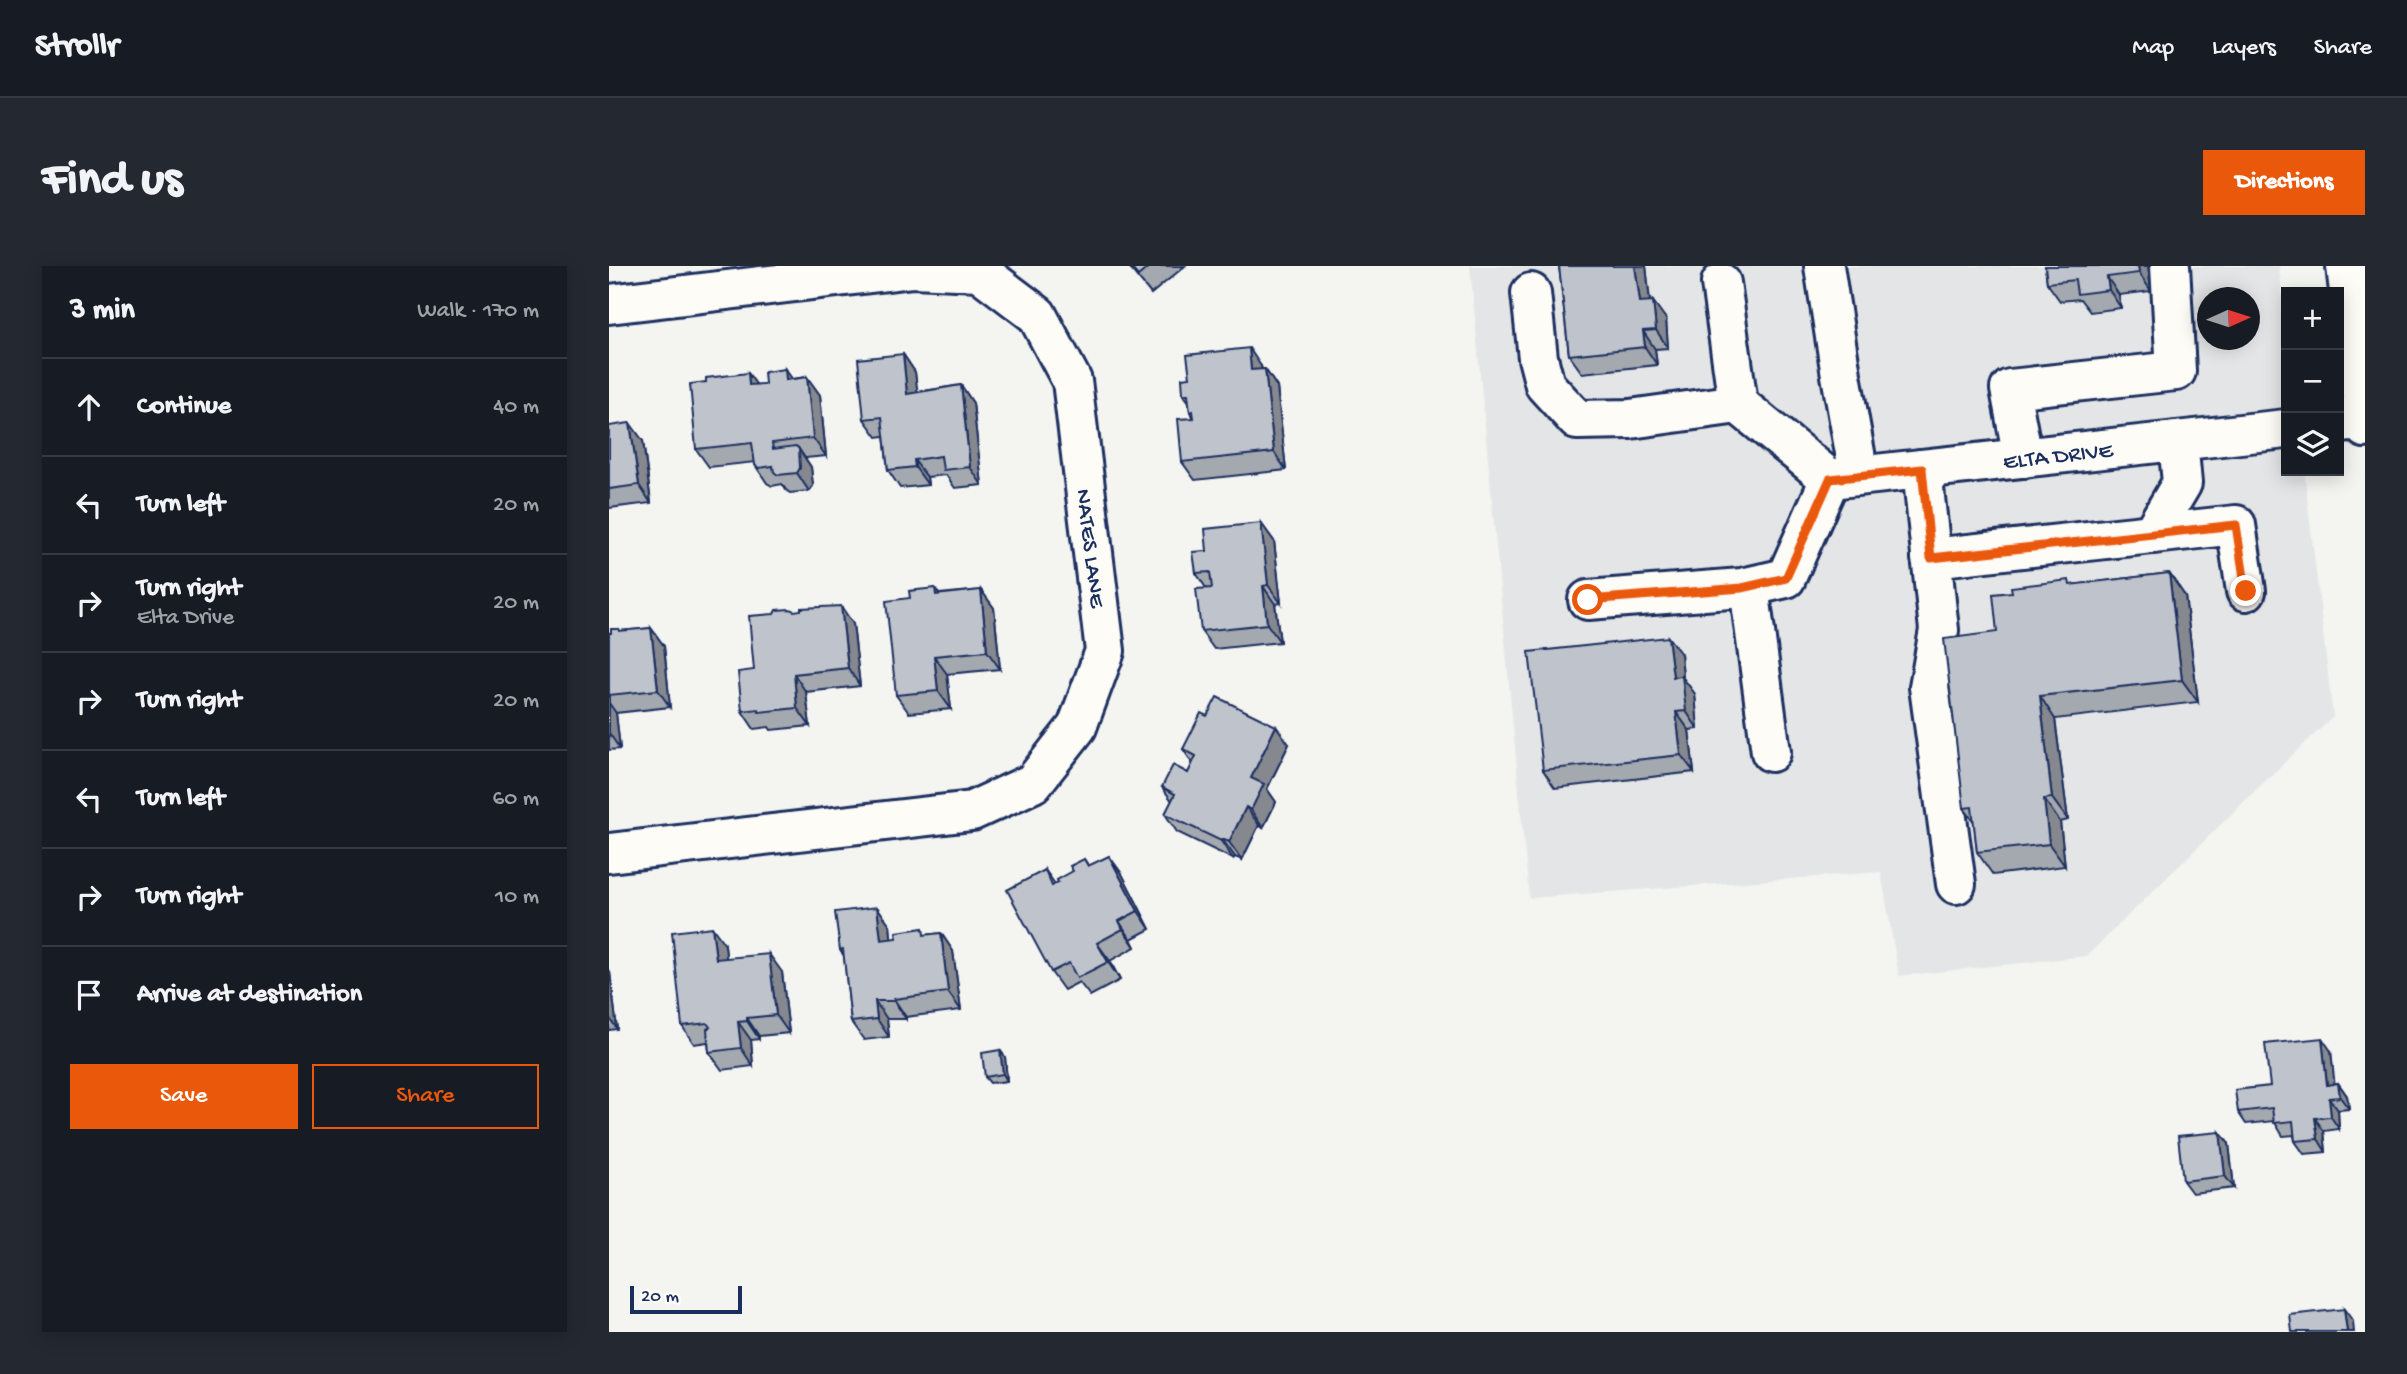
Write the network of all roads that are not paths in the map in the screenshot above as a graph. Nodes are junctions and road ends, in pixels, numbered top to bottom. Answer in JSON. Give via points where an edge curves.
{"nodes":[{"id":1,"x":1824,"y":266,"type":"edge"},
{"id":2,"x":2169,"y":266,"type":"edge"},
{"id":3,"x":2346,"y":266,"type":"edge"},
{"id":4,"x":1721,"y":283,"type":"dead end"},
{"id":5,"x":1531,"y":293,"type":"dead end"},
{"id":6,"x":609,"y":304,"type":"edge"},
{"id":7,"x":1738,"y":404,"type":"junction"},
{"id":8,"x":2356,"y":424,"type":"edge"},
{"id":9,"x":2281,"y":430,"type":"edge"},
{"id":10,"x":2178,"y":441,"type":"junction"},
{"id":11,"x":2023,"y":458,"type":"junction"},
{"id":12,"x":1922,"y":469,"type":"junction"},
{"id":13,"x":1845,"y":477,"type":"junction"},
{"id":14,"x":2152,"y":534,"type":"junction"},
{"id":15,"x":1931,"y":558,"type":"junction"},
{"id":16,"x":1749,"y":587,"type":"junction"},
{"id":17,"x":2246,"y":591,"type":"dead end"},
{"id":18,"x":1588,"y":600,"type":"dead end"},
{"id":19,"x":1771,"y":752,"type":"dead end"},
{"id":20,"x":609,"y":853,"type":"edge"},
{"id":21,"x":1956,"y":884,"type":"dead end"}],
"edges":[{"from":1,"to":13,"type":"street","via":[[1839,363]]},
{"from":2,"to":11,"type":"street","via":[[2176,371],[2010,389]]},
{"from":3,"to":8,"type":"street"},
{"from":4,"to":7,"type":"street"},
{"from":5,"to":7,"type":"street","via":[[1545,385],[1577,420],[1630,419]]},
{"from":6,"to":20,"type":"street","name":"NATES LANE","via":[[913,268],[979,271],[1037,315],[1072,382],[1105,651],[1077,727],[1033,783],[972,811]]},
{"from":7,"to":13,"type":"street"},
{"from":9,"to":10,"type":"street","name":"ELTA DRIVE"},
{"from":10,"to":11,"type":"street","name":"ELTA DRIVE"},
{"from":10,"to":14,"type":"street","via":[[2182,483]]},
{"from":11,"to":12,"type":"street","name":"ELTA DRIVE"},
{"from":12,"to":13,"type":"street","name":"ELTA DRIVE"},
{"from":12,"to":15,"type":"street"},
{"from":13,"to":16,"type":"street","via":[[1786,578]]},
{"from":14,"to":15,"type":"street"},
{"from":14,"to":17,"type":"street","via":[[2236,525]]},
{"from":15,"to":21,"type":"street","via":[[1939,630],[1929,687]]},
{"from":16,"to":18,"type":"street"},
{"from":16,"to":19,"type":"street"}]}
